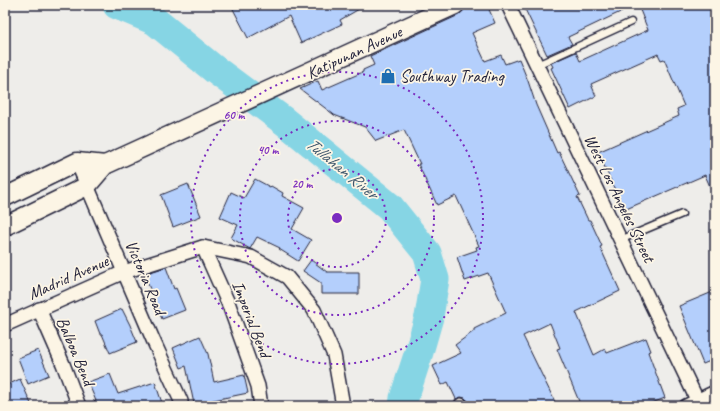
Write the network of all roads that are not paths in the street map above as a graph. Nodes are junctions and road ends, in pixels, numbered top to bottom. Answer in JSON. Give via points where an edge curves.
{"nodes":[{"id":1,"x":455,"y":5,"type":"edge"},
{"id":2,"x":508,"y":5,"type":"edge"},
{"id":3,"x":432,"y":10,"type":"edge"},
{"id":4,"x":631,"y":22,"type":"dead end"},
{"id":5,"x":537,"y":65,"type":"junction"},
{"id":6,"x":77,"y":162,"type":"junction"},
{"id":7,"x":105,"y":165,"type":"junction"},
{"id":8,"x":87,"y":186,"type":"junction"},
{"id":9,"x":5,"y":197,"type":"edge"},
{"id":10,"x":682,"y":214,"type":"dead end"},
{"id":11,"x":5,"y":226,"type":"edge"},
{"id":12,"x":620,"y":240,"type":"junction"},
{"id":13,"x":203,"y":247,"type":"junction"},
{"id":14,"x":124,"y":272,"type":"junction"},
{"id":15,"x":39,"y":310,"type":"junction"},
{"id":16,"x":5,"y":325,"type":"edge"},
{"id":17,"x":715,"y":392,"type":"edge"},
{"id":18,"x":694,"y":404,"type":"edge"},
{"id":19,"x":79,"y":406,"type":"edge"},
{"id":20,"x":181,"y":406,"type":"edge"},
{"id":21,"x":261,"y":406,"type":"edge"},
{"id":22,"x":343,"y":406,"type":"edge"}],
"edges":[{"from":1,"to":3,"type":"main road","name":"Katipunan Avenue"},
{"from":2,"to":5,"type":"street","name":"West Los Angeles Street"},
{"from":3,"to":7,"type":"main road","name":"Katipunan Avenue","via":[[289,81]]},
{"from":4,"to":5,"type":"lane"},
{"from":5,"to":12,"type":"street","name":"West Los Angeles Street"},
{"from":6,"to":7,"type":"main road"},
{"from":6,"to":8,"type":"street","name":"Victoria Road"},
{"from":6,"to":9,"type":"main road"},
{"from":7,"to":8,"type":"main road"},
{"from":8,"to":11,"type":"main road"},
{"from":8,"to":14,"type":"street","name":"Victoria Road"},
{"from":10,"to":12,"type":"lane"},
{"from":12,"to":18,"type":"street","name":"West Los Angeles Street"},
{"from":13,"to":14,"type":"street","name":"Madrid Avenue"},
{"from":13,"to":21,"type":"street","name":"Imperial Bend","via":[[232,313],[258,386]]},
{"from":13,"to":22,"type":"street","via":[[251,257],[287,277],[314,310],[334,355]]},
{"from":14,"to":15,"type":"street","name":"Madrid Avenue"},
{"from":14,"to":20,"type":"street","name":"Victoria Road"},
{"from":15,"to":16,"type":"street","name":"Madrid Avenue"},
{"from":15,"to":19,"type":"street","name":"Balboa Bend"},
{"from":17,"to":18,"type":"street"}]}
